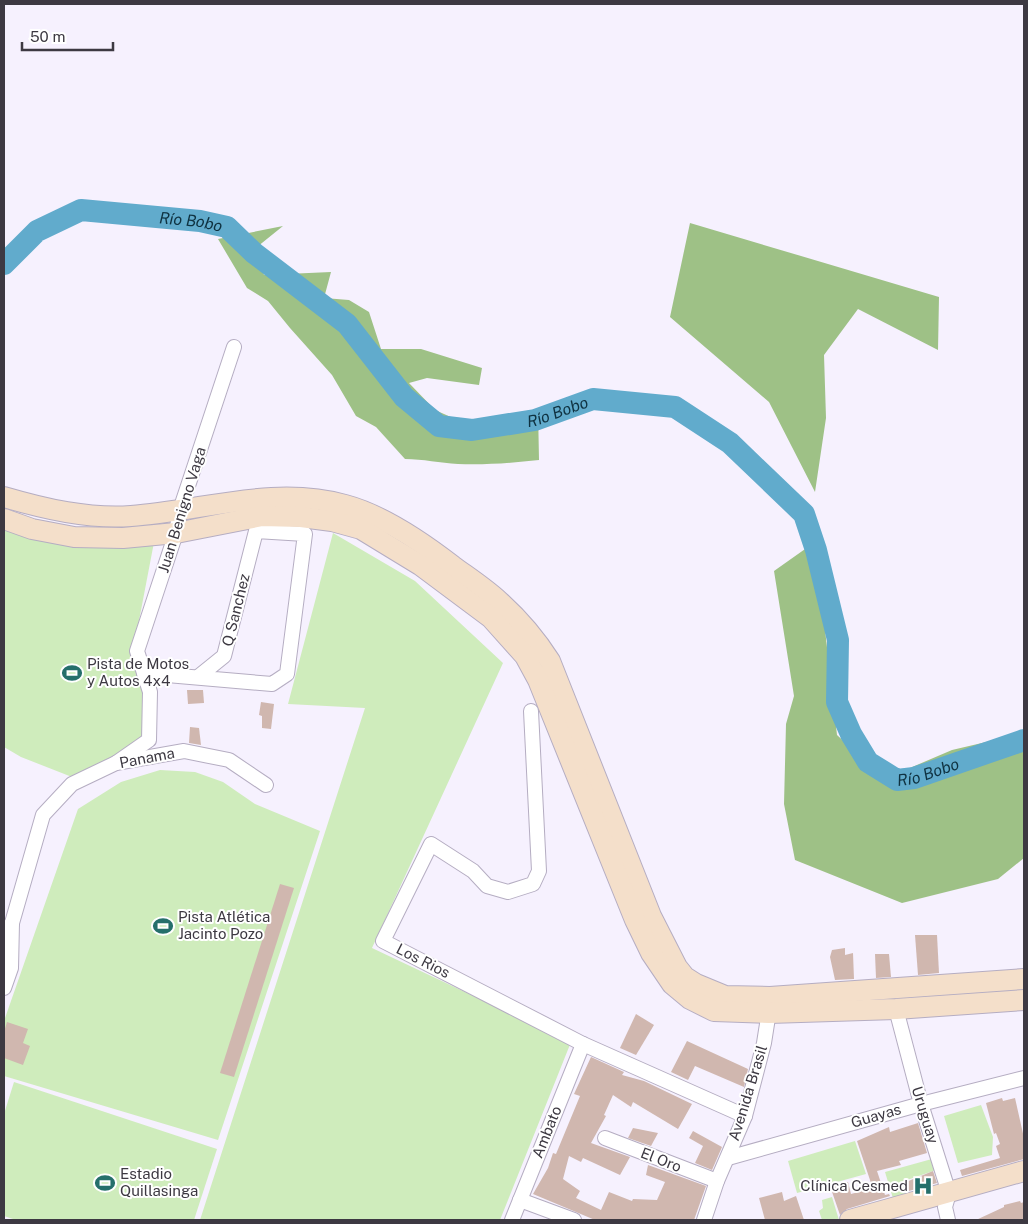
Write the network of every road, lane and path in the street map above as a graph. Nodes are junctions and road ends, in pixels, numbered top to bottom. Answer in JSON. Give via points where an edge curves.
{"nodes":[{"id":1,"x":234,"y":347,"type":"dead end"},
{"id":2,"x":4,"y":497,"type":"edge"},
{"id":3,"x":180,"y":510,"type":"junction"},
{"id":4,"x":4,"y":519,"type":"edge"},
{"id":5,"x":176,"y":533,"type":"junction"},
{"id":6,"x":144,"y":673,"type":"junction"},
{"id":7,"x":198,"y":676,"type":"junction"},
{"id":8,"x":531,"y":710,"type":"dead end"},
{"id":9,"x":116,"y":762,"type":"junction"},
{"id":10,"x":266,"y":785,"type":"dead end"},
{"id":11,"x":8,"y":928,"type":"edge"},
{"id":12,"x":8,"y":967,"type":"edge"},
{"id":13,"x":1024,"y":979,"type":"edge"},
{"id":14,"x":4,"y":988,"type":"edge"},
{"id":15,"x":1024,"y":1000,"type":"edge"},
{"id":16,"x":770,"y":1005,"type":"junction"},
{"id":17,"x":896,"y":1009,"type":"junction"},
{"id":18,"x":583,"y":1044,"type":"junction"},
{"id":19,"x":1024,"y":1078,"type":"edge"},
{"id":20,"x":921,"y":1104,"type":"junction"},
{"id":21,"x":745,"y":1116,"type":"junction"},
{"id":22,"x":605,"y":1138,"type":"dead end"},
{"id":23,"x":728,"y":1158,"type":"junction"},
{"id":24,"x":1024,"y":1171,"type":"edge"},
{"id":25,"x":718,"y":1182,"type":"junction"},
{"id":26,"x":1024,"y":1185,"type":"edge"},
{"id":27,"x":520,"y":1200,"type":"junction"},
{"id":28,"x":947,"y":1207,"type":"edge"},
{"id":29,"x":706,"y":1219,"type":"edge"},
{"id":30,"x":512,"y":1220,"type":"edge"},
{"id":31,"x":574,"y":1220,"type":"edge"},
{"id":32,"x":850,"y":1220,"type":"edge"},
{"id":33,"x":891,"y":1220,"type":"edge"}],
"edges":[{"from":1,"to":3,"type":"street","name":"Juan Benigno Vaga"},
{"from":2,"to":3,"type":"main road","via":[[41,508],[84,514],[130,516]]},
{"from":3,"to":5,"type":"street","name":"Juan Benigno Vaga"},
{"from":3,"to":16,"type":"main road","via":[[264,498],[309,498],[344,504],[366,511],[427,546],[498,600],[538,642],[550,661],[651,916],[677,967],[696,984],[725,996]]},
{"from":4,"to":5,"type":"main road","via":[[32,529],[74,537],[123,538]]},
{"from":5,"to":6,"type":"street","name":"Juan Benigno Vaga","via":[[137,651]]},
{"from":5,"to":16,"type":"main road","via":[[262,516],[332,521],[361,529],[420,565],[491,618],[525,656],[538,680],[635,920],[651,953],[672,984],[714,1011]]},
{"from":6,"to":7,"type":"street"},
{"from":6,"to":9,"type":"street","via":[[150,692],[149,740]]},
{"from":7,"to":7,"type":"street","name":"Q Sanchez","via":[[224,656],[256,531],[306,534],[287,674],[272,684]]},
{"from":8,"to":18,"type":"street","name":"Los Rios","via":[[539,871],[533,884],[508,892],[487,886],[473,870],[431,844],[383,941]]},
{"from":9,"to":10,"type":"street","name":"Panama","via":[[184,751],[229,760]]},
{"from":9,"to":11,"type":"street","name":"Panama","via":[[72,784],[43,815]]},
{"from":11,"to":12,"type":"street","name":"Panama"},
{"from":12,"to":14,"type":"street","name":"Panama"},
{"from":13,"to":16,"type":"main road"},
{"from":15,"to":17,"type":"main road"},
{"from":16,"to":17,"type":"main road"},
{"from":16,"to":21,"type":"street","name":"Avenida Brasil"},
{"from":17,"to":20,"type":"street","name":"Uruguay"},
{"from":18,"to":21,"type":"street","name":"Los Rios"},
{"from":18,"to":27,"type":"street","name":"Ambato"},
{"from":19,"to":20,"type":"street","name":"Guayas"},
{"from":20,"to":23,"type":"street","name":"Guayas"},
{"from":20,"to":28,"type":"street","name":"Uruguay"},
{"from":21,"to":23,"type":"street","name":"Avenida Brasil"},
{"from":22,"to":25,"type":"street","name":"El Oro"},
{"from":23,"to":25,"type":"street","name":"Avenida Brasil"},
{"from":24,"to":28,"type":"main road"},
{"from":25,"to":29,"type":"street","name":"Avenida Brasil"},
{"from":26,"to":28,"type":"main road"},
{"from":27,"to":30,"type":"street","name":"Ambato"},
{"from":27,"to":31,"type":"street"},
{"from":28,"to":32,"type":"main road"},
{"from":28,"to":33,"type":"main road"}]}
